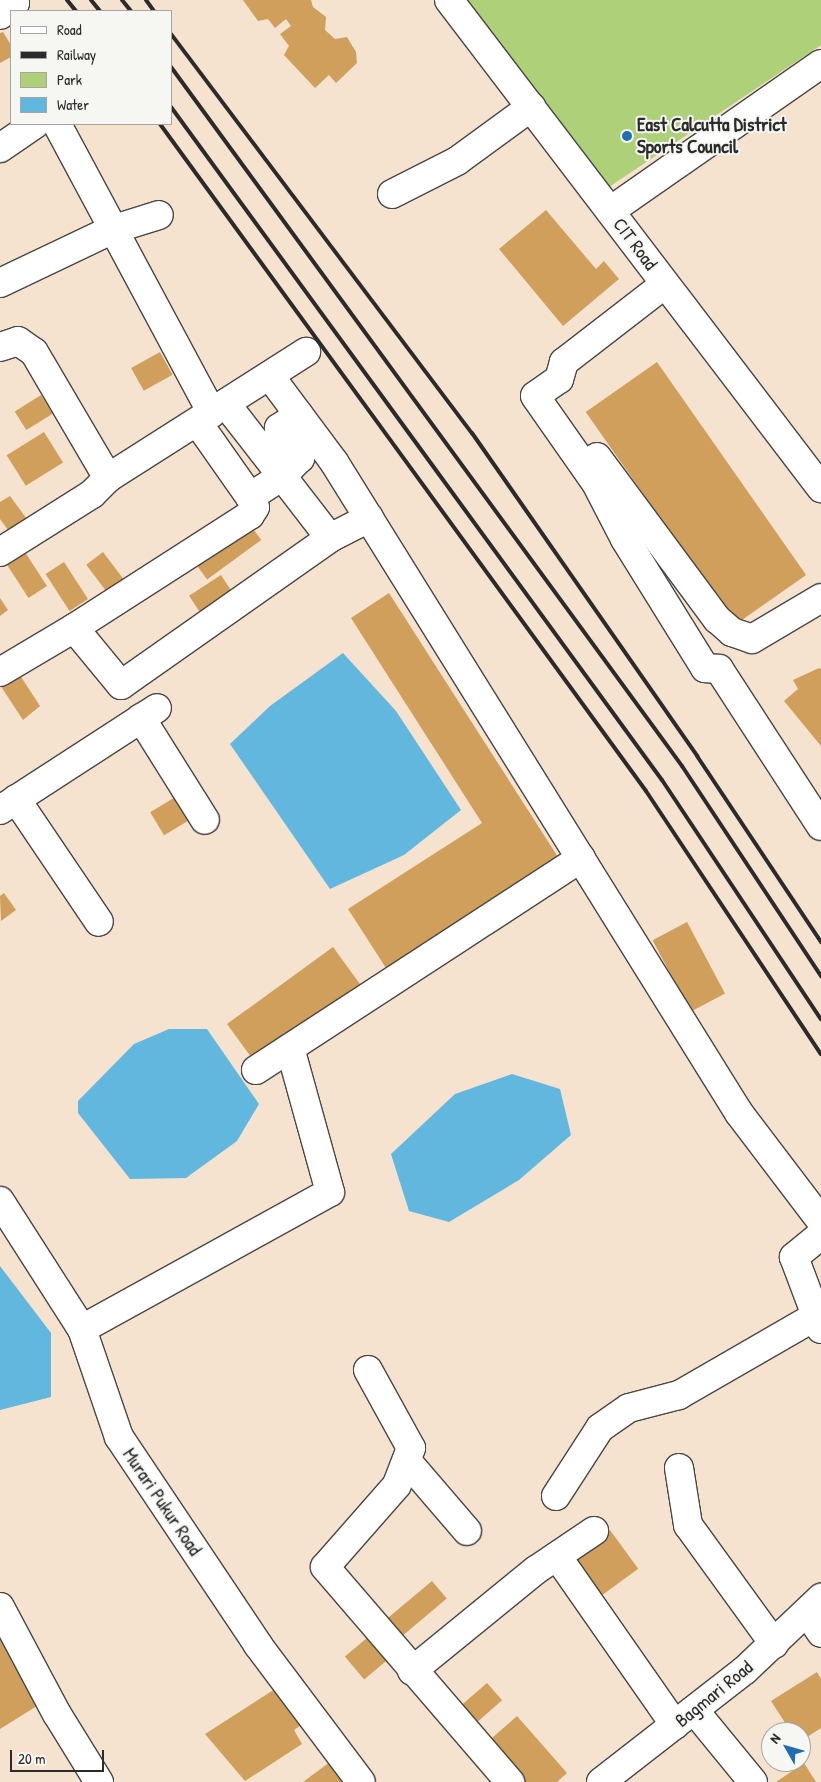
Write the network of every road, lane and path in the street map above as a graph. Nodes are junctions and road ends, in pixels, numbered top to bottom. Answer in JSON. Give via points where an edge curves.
{"nodes":[{"id":1,"x":13,"y":0,"type":"edge"},
{"id":2,"x":449,"y":0,"type":"edge"},
{"id":3,"x":0,"y":14,"type":"edge"},
{"id":4,"x":821,"y":64,"type":"edge"},
{"id":5,"x":531,"y":107,"type":"junction"},
{"id":6,"x":34,"y":125,"type":"edge"},
{"id":7,"x":57,"y":125,"type":"edge"},
{"id":8,"x":0,"y":148,"type":"edge"},
{"id":9,"x":392,"y":194,"type":"dead end"},
{"id":10,"x":610,"y":211,"type":"junction"},
{"id":11,"x":159,"y":215,"type":"dead end"},
{"id":12,"x":111,"y":230,"type":"junction"},
{"id":13,"x":0,"y":283,"type":"edge"},
{"id":14,"x":665,"y":284,"type":"junction"},
{"id":15,"x":0,"y":347,"type":"edge"},
{"id":16,"x":306,"y":352,"type":"dead end"},
{"id":17,"x":270,"y":376,"type":"junction"},
{"id":18,"x":212,"y":414,"type":"junction"},
{"id":19,"x":299,"y":415,"type":"junction"},
{"id":20,"x":575,"y":428,"type":"dead end"},
{"id":21,"x":813,"y":461,"type":"edge"},
{"id":22,"x":282,"y":476,"type":"junction"},
{"id":23,"x":108,"y":478,"type":"junction"},
{"id":24,"x":821,"y":488,"type":"edge"},
{"id":25,"x":250,"y":497,"type":"junction"},
{"id":26,"x":369,"y":518,"type":"junction"},
{"id":27,"x":330,"y":538,"type":"junction"},
{"id":28,"x":0,"y":552,"type":"edge"},
{"id":29,"x":821,"y":598,"type":"edge"},
{"id":30,"x":74,"y":628,"type":"junction"},
{"id":31,"x":0,"y":672,"type":"edge"},
{"id":32,"x":8,"y":805,"type":"edge"},
{"id":33,"x":205,"y":820,"type":"dead end"},
{"id":34,"x":821,"y":826,"type":"edge"},
{"id":35,"x":581,"y":858,"type":"junction"},
{"id":36,"x":99,"y":922,"type":"dead end"},
{"id":37,"x":290,"y":1048,"type":"junction"},
{"id":38,"x":256,"y":1070,"type":"dead end"},
{"id":39,"x":0,"y":1201,"type":"edge"},
{"id":40,"x":821,"y":1221,"type":"edge"},
{"id":41,"x":821,"y":1235,"type":"edge"},
{"id":42,"x":818,"y":1323,"type":"edge"},
{"id":43,"x":82,"y":1329,"type":"junction"},
{"id":44,"x":368,"y":1370,"type":"dead end"},
{"id":45,"x":407,"y":1461,"type":"junction"},
{"id":46,"x":679,"y":1468,"type":"dead end"},
{"id":47,"x":556,"y":1496,"type":"dead end"},
{"id":48,"x":467,"y":1531,"type":"dead end"},
{"id":49,"x":594,"y":1531,"type":"dead end"},
{"id":50,"x":557,"y":1556,"type":"junction"},
{"id":51,"x":0,"y":1607,"type":"edge"},
{"id":52,"x":816,"y":1615,"type":"edge"},
{"id":53,"x":774,"y":1644,"type":"junction"},
{"id":54,"x":412,"y":1671,"type":"junction"},
{"id":55,"x":685,"y":1717,"type":"junction"},
{"id":56,"x":99,"y":1782,"type":"edge"},
{"id":57,"x":361,"y":1782,"type":"edge"},
{"id":58,"x":510,"y":1782,"type":"edge"},
{"id":59,"x":601,"y":1782,"type":"edge"},
{"id":60,"x":753,"y":1782,"type":"edge"}],
"edges":[{"from":1,"to":3,"type":"street","via":[[15,4]]},
{"from":2,"to":5,"type":"street","name":"CIT Road"},
{"from":4,"to":10,"type":"street"},
{"from":5,"to":9,"type":"street","via":[[457,161]]},
{"from":5,"to":10,"type":"street","name":"CIT Road"},
{"from":6,"to":8,"type":"street"},
{"from":7,"to":12,"type":"street"},
{"from":10,"to":14,"type":"street","name":"CIT Road"},
{"from":11,"to":12,"type":"street"},
{"from":12,"to":13,"type":"street"},
{"from":12,"to":18,"type":"street"},
{"from":14,"to":21,"type":"street","name":"CIT Road"},
{"from":14,"to":34,"type":"street","via":[[564,362],[560,379],[535,396],[596,483],[624,539],[706,668],[719,669]]},
{"from":15,"to":23,"type":"street","via":[[18,341],[34,352]]},
{"from":16,"to":17,"type":"street"},
{"from":17,"to":18,"type":"street"},
{"from":17,"to":19,"type":"street"},
{"from":18,"to":22,"type":"street"},
{"from":18,"to":23,"type":"street"},
{"from":18,"to":25,"type":"street"},
{"from":19,"to":22,"type":"street","via":[[279,428],[300,458]]},
{"from":19,"to":26,"type":"street","via":[[334,462]]},
{"from":20,"to":29,"type":"street","via":[[717,619],[732,632],[752,638]]},
{"from":21,"to":24,"type":"street","name":"CIT Road"},
{"from":22,"to":25,"type":"street"},
{"from":22,"to":27,"type":"street"},
{"from":23,"to":28,"type":"street","via":[[92,494]]},
{"from":25,"to":30,"type":"street","via":[[255,507],[250,515]]},
{"from":26,"to":27,"type":"street"},
{"from":26,"to":35,"type":"street"},
{"from":27,"to":30,"type":"street","via":[[120,685]]},
{"from":30,"to":31,"type":"street"},
{"from":32,"to":33,"type":"street","via":[[149,713]]},
{"from":32,"to":36,"type":"street"},
{"from":35,"to":37,"type":"street"},
{"from":35,"to":40,"type":"street","via":[[739,1112]]},
{"from":37,"to":38,"type":"street"},
{"from":37,"to":43,"type":"street","via":[[330,1192]]},
{"from":39,"to":43,"type":"street","name":"Murari Pukur Road"},
{"from":41,"to":42,"type":"street","via":[[794,1257]]},
{"from":42,"to":47,"type":"street","via":[[680,1395],[629,1408],[600,1428]]},
{"from":43,"to":57,"type":"street","name":"Murari Pukur Road","via":[[119,1437],[258,1645]]},
{"from":44,"to":45,"type":"street","via":[[411,1448]]},
{"from":45,"to":48,"type":"street"},
{"from":45,"to":54,"type":"street","via":[[397,1485],[324,1567]]},
{"from":46,"to":53,"type":"street","via":[[688,1525]]},
{"from":49,"to":50,"type":"street"},
{"from":50,"to":54,"type":"street"},
{"from":50,"to":55,"type":"street"},
{"from":51,"to":56,"type":"street","via":[[57,1714]]},
{"from":52,"to":53,"type":"street","name":"Bagmari Road"},
{"from":53,"to":55,"type":"street","name":"Bagmari Road"},
{"from":54,"to":58,"type":"street"},
{"from":55,"to":59,"type":"street","name":"Bagmari Road"},
{"from":55,"to":60,"type":"street"}]}
